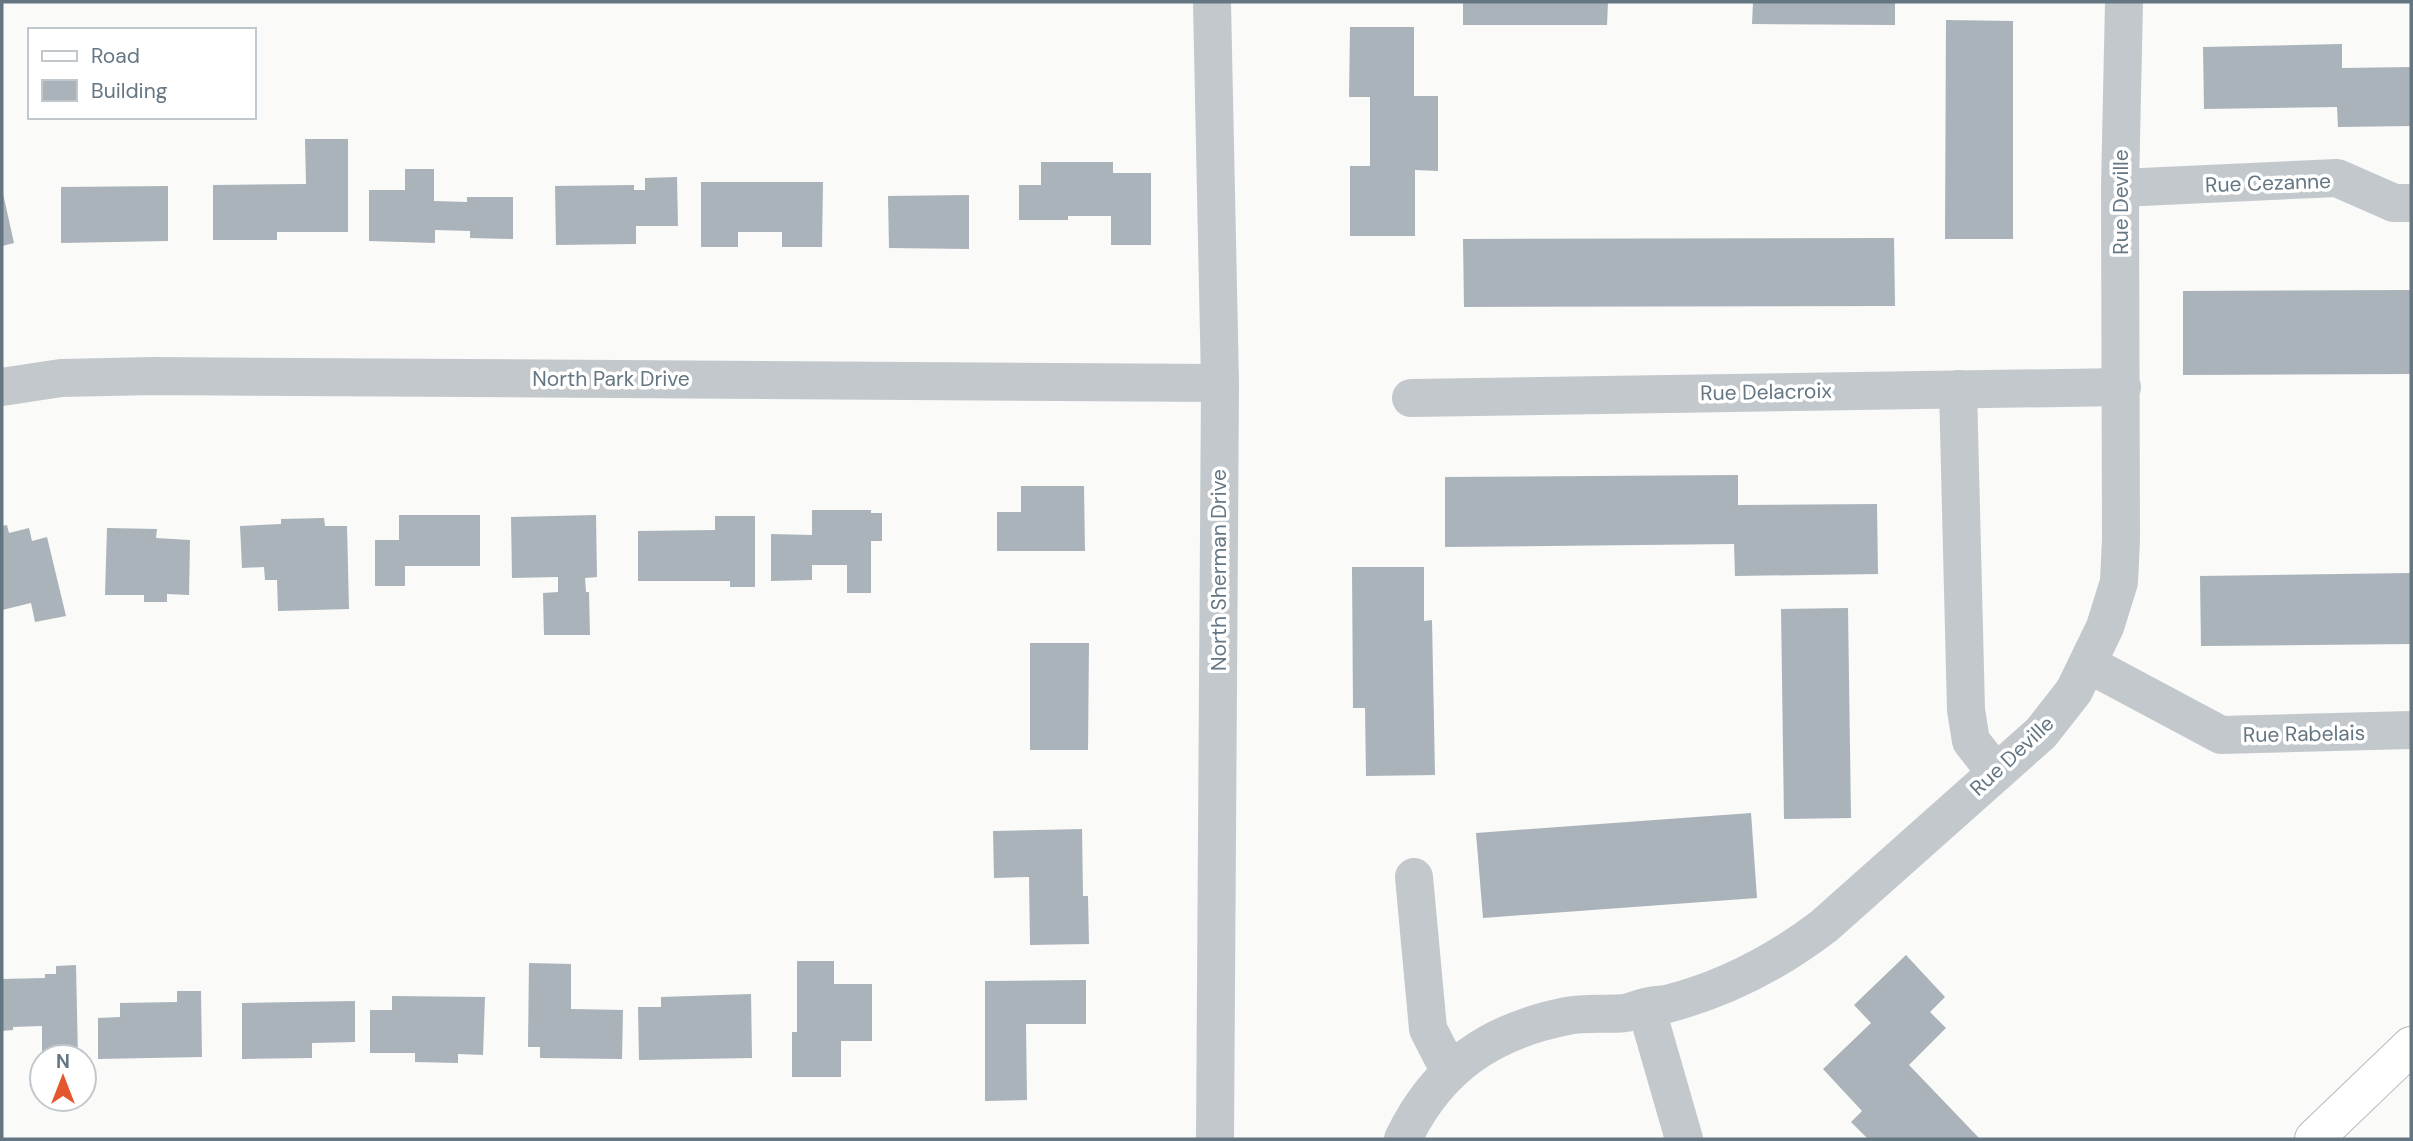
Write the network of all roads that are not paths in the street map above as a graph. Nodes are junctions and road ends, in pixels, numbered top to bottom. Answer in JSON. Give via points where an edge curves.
{"nodes":[{"id":1,"x":1212,"y":2,"type":"edge"},
{"id":2,"x":2124,"y":2,"type":"edge"},
{"id":3,"x":2120,"y":188,"type":"junction"},
{"id":4,"x":2411,"y":203,"type":"edge"},
{"id":5,"x":1220,"y":383,"type":"junction"},
{"id":6,"x":2,"y":387,"type":"edge"},
{"id":7,"x":2122,"y":387,"type":"junction"},
{"id":8,"x":1958,"y":390,"type":"junction"},
{"id":9,"x":1410,"y":398,"type":"dead end"},
{"id":10,"x":2088,"y":664,"type":"junction"},
{"id":11,"x":2411,"y":730,"type":"edge"},
{"id":12,"x":1996,"y":773,"type":"junction"},
{"id":13,"x":1414,"y":877,"type":"dead end"},
{"id":14,"x":1646,"y":1007,"type":"junction"},
{"id":15,"x":2411,"y":1046,"type":"edge"},
{"id":16,"x":1450,"y":1072,"type":"junction"},
{"id":17,"x":1215,"y":1139,"type":"edge"},
{"id":18,"x":1403,"y":1139,"type":"edge"},
{"id":19,"x":1684,"y":1139,"type":"edge"},
{"id":20,"x":2314,"y":1139,"type":"edge"}],
"edges":[{"from":1,"to":5,"type":"street","name":"North Sherman Drive"},
{"from":2,"to":3,"type":"street","name":"Rue Deville"},
{"from":3,"to":4,"type":"street","name":"Rue Cezanne","via":[[2337,178],[2394,203]]},
{"from":3,"to":7,"type":"street","name":"Rue Deville"},
{"from":5,"to":6,"type":"street","name":"North Park Drive","via":[[154,376],[61,378]]},
{"from":5,"to":17,"type":"street","name":"North Sherman Drive"},
{"from":7,"to":8,"type":"street","name":"Rue Delacroix"},
{"from":7,"to":10,"type":"street","name":"Rue Deville","via":[[2119,582]]},
{"from":8,"to":9,"type":"street","name":"Rue Delacroix"},
{"from":8,"to":12,"type":"street","via":[[1966,710],[1971,741]]},
{"from":10,"to":11,"type":"street","name":"Rue Rabelais","via":[[2221,735]]},
{"from":10,"to":12,"type":"street","name":"Rue Deville","via":[[2062,709]]},
{"from":12,"to":14,"type":"street","name":"Rue Deville","via":[[1792,951],[1722,986]]},
{"from":13,"to":16,"type":"street","via":[[1428,1029]]},
{"from":14,"to":16,"type":"street","name":"Rue Deville","via":[[1626,1013],[1567,1016],[1513,1030],[1479,1048]]},
{"from":14,"to":19,"type":"street"},
{"from":15,"to":20,"type":"main road"},
{"from":16,"to":18,"type":"street","name":"Rue Deville","via":[[1414,1117]]}]}
